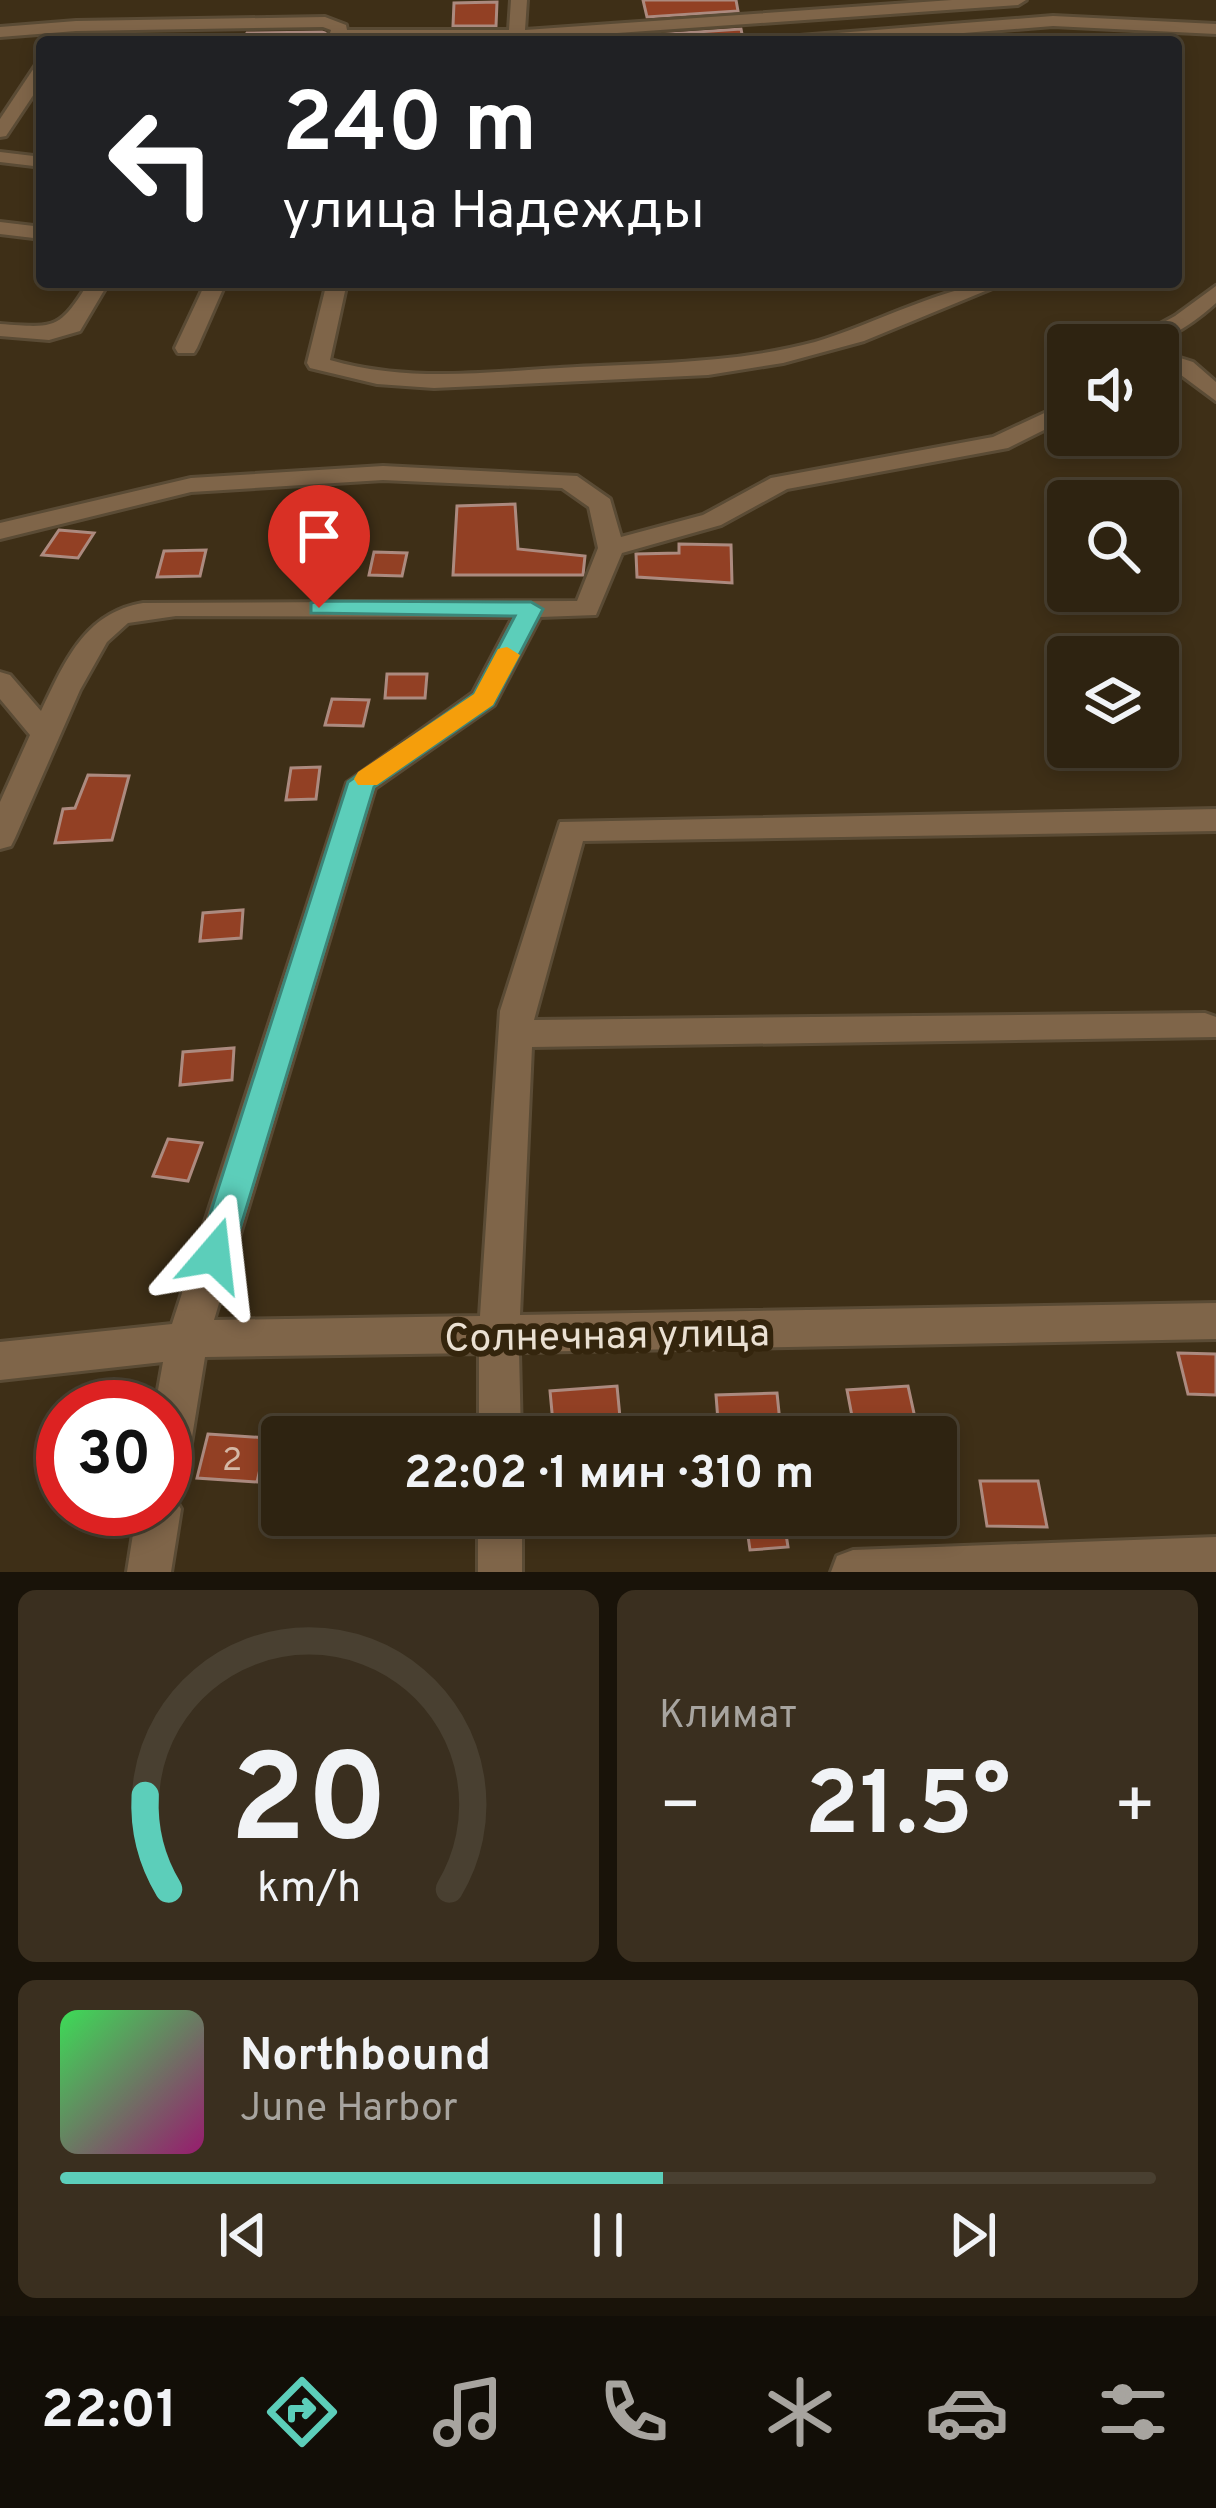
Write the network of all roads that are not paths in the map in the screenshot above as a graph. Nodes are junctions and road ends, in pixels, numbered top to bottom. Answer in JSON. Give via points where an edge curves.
{"nodes":[{"id":1,"x":519,"y":0,"type":"edge"},
{"id":2,"x":1018,"y":0,"type":"edge"},
{"id":3,"x":1044,"y":0,"type":"edge"},
{"id":4,"x":1053,"y":21,"type":"junction"},
{"id":5,"x":1216,"y":29,"type":"edge"},
{"id":6,"x":70,"y":30,"type":"edge"},
{"id":7,"x":0,"y":32,"type":"edge"},
{"id":8,"x":517,"y":35,"type":"junction"},
{"id":9,"x":338,"y":36,"type":"edge"},
{"id":10,"x":457,"y":36,"type":"edge"},
{"id":11,"x":863,"y":36,"type":"edge"},
{"id":12,"x":1059,"y":36,"type":"edge"},
{"id":13,"x":33,"y":90,"type":"edge"},
{"id":14,"x":0,"y":132,"type":"edge"},
{"id":15,"x":0,"y":157,"type":"edge"},
{"id":16,"x":36,"y":161,"type":"edge"},
{"id":17,"x":0,"y":228,"type":"edge"},
{"id":18,"x":36,"y":232,"type":"edge"},
{"id":19,"x":94,"y":288,"type":"edge"},
{"id":20,"x":213,"y":288,"type":"edge"},
{"id":21,"x":336,"y":288,"type":"edge"},
{"id":22,"x":985,"y":288,"type":"edge"},
{"id":23,"x":1216,"y":292,"type":"edge"},
{"id":24,"x":1183,"y":321,"type":"junction"},
{"id":25,"x":1177,"y":324,"type":"edge"},
{"id":26,"x":1216,"y":329,"type":"edge"},
{"id":27,"x":0,"y":330,"type":"edge"},
{"id":28,"x":186,"y":348,"type":"dead end"},
{"id":29,"x":1179,"y":366,"type":"edge"},
{"id":30,"x":1216,"y":394,"type":"edge"},
{"id":31,"x":1047,"y":420,"type":"edge"},
{"id":32,"x":0,"y":531,"type":"edge"},
{"id":33,"x":611,"y":548,"type":"junction"},
{"id":34,"x":531,"y":609,"type":"junction"},
{"id":35,"x":0,"y":681,"type":"edge"},
{"id":36,"x":45,"y":734,"type":"junction"},
{"id":37,"x":1216,"y":820,"type":"edge"},
{"id":38,"x":0,"y":838,"type":"edge"},
{"id":39,"x":1205,"y":1028,"type":"dead end"},
{"id":40,"x":515,"y":1034,"type":"junction"},
{"id":41,"x":1216,"y":1322,"type":"edge"},
{"id":42,"x":499,"y":1336,"type":"junction"},
{"id":43,"x":188,"y":1341,"type":"junction"},
{"id":44,"x":0,"y":1361,"type":"edge"},
{"id":45,"x":181,"y":1380,"type":"edge"},
{"id":46,"x":500,"y":1416,"type":"edge"},
{"id":47,"x":154,"y":1536,"type":"edge"},
{"id":48,"x":500,"y":1536,"type":"edge"},
{"id":49,"x":1216,"y":1559,"type":"edge"},
{"id":50,"x":148,"y":1572,"type":"edge"},
{"id":51,"x":500,"y":1572,"type":"edge"},
{"id":52,"x":853,"y":1572,"type":"edge"}],
"edges":[{"from":1,"to":8,"type":"street"},
{"from":2,"to":8,"type":"street"},
{"from":3,"to":4,"type":"street"},
{"from":4,"to":5,"type":"street"},
{"from":4,"to":11,"type":"street"},
{"from":4,"to":12,"type":"street"},
{"from":6,"to":7,"type":"street"},
{"from":6,"to":9,"type":"street","via":[[325,22],[340,28]]},
{"from":8,"to":10,"type":"street"},
{"from":13,"to":14,"type":"street"},
{"from":15,"to":16,"type":"street"},
{"from":17,"to":18,"type":"street"},
{"from":19,"to":27,"type":"street","via":[[72,326],[49,334]]},
{"from":20,"to":28,"type":"street"},
{"from":21,"to":22,"type":"street","via":[[318,363],[362,379],[491,382],[710,368],[845,340]]},
{"from":23,"to":24,"type":"street"},
{"from":24,"to":25,"type":"street"},
{"from":24,"to":26,"type":"street"},
{"from":29,"to":30,"type":"street"},
{"from":31,"to":33,"type":"street","via":[[1000,443],[780,483],[712,520]]},
{"from":32,"to":33,"type":"street","via":[[191,484],[383,473],[568,481],[602,504]]},
{"from":33,"to":34,"type":"street","via":[[587,609]]},
{"from":34,"to":36,"type":"street","via":[[176,608],[116,618],[95,639]]},
{"from":34,"to":43,"type":"street","via":[[484,699],[362,782]]},
{"from":35,"to":36,"type":"street"},
{"from":36,"to":38,"type":"street"},
{"from":37,"to":40,"type":"street","via":[[571,830]]},
{"from":39,"to":40,"type":"street"},
{"from":40,"to":42,"type":"street"},
{"from":41,"to":42,"type":"street","name":"Солнечная улица"},
{"from":42,"to":43,"type":"street","name":"Солнечная улица"},
{"from":42,"to":46,"type":"street"},
{"from":43,"to":44,"type":"street","name":"Солнечная улица"},
{"from":43,"to":45,"type":"street"},
{"from":47,"to":50,"type":"street"},
{"from":48,"to":51,"type":"street"},
{"from":49,"to":52,"type":"street"}]}
